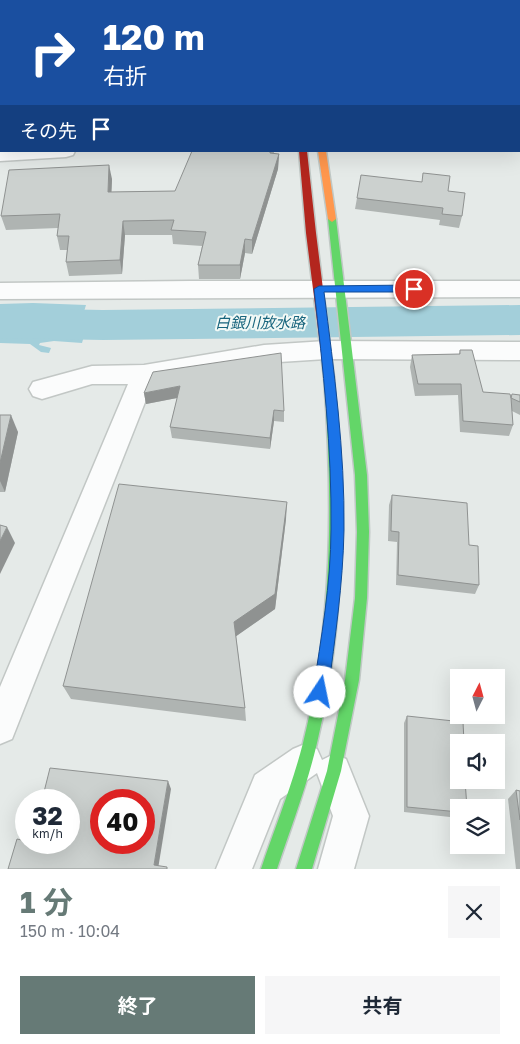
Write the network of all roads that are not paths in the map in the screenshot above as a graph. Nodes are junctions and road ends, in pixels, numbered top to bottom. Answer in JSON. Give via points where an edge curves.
{"nodes":[{"id":1,"x":50,"y":152,"type":"edge"},
{"id":2,"x":303,"y":152,"type":"edge"},
{"id":3,"x":322,"y":152,"type":"edge"},
{"id":4,"x":0,"y":155,"type":"edge"},
{"id":5,"x":329,"y":289,"type":"junction"},
{"id":6,"x":520,"y":289,"type":"edge"},
{"id":7,"x":0,"y":291,"type":"edge"},
{"id":8,"x":336,"y":350,"type":"junction"},
{"id":9,"x":520,"y":350,"type":"edge"},
{"id":10,"x":144,"y":374,"type":"junction"},
{"id":11,"x":42,"y":389,"type":"dead end"},
{"id":12,"x":0,"y":727,"type":"edge"},
{"id":13,"x":320,"y":766,"type":"junction"},
{"id":14,"x":234,"y":869,"type":"edge"},
{"id":15,"x":269,"y":869,"type":"edge"},
{"id":16,"x":304,"y":869,"type":"edge"},
{"id":17,"x":336,"y":869,"type":"edge"}],
"edges":[{"from":1,"to":4,"type":"street"},
{"from":2,"to":5,"type":"street","via":[[312,244]]},
{"from":3,"to":5,"type":"street","via":[[335,240]]},
{"from":5,"to":6,"type":"street"},
{"from":5,"to":7,"type":"street"},
{"from":5,"to":8,"type":"street"},
{"from":5,"to":8,"type":"street"},
{"from":8,"to":9,"type":"street"},
{"from":8,"to":10,"type":"street","via":[[264,354]]},
{"from":8,"to":13,"type":"street","via":[[338,530],[324,674]]},
{"from":8,"to":13,"type":"street","via":[[361,475],[361,598],[352,680]]},
{"from":10,"to":11,"type":"street","via":[[92,375]]},
{"from":10,"to":12,"type":"street"},
{"from":13,"to":14,"type":"street","via":[[267,787]]},
{"from":13,"to":15,"type":"street"},
{"from":13,"to":16,"type":"street"},
{"from":13,"to":17,"type":"street","via":[[351,816]]}]}
